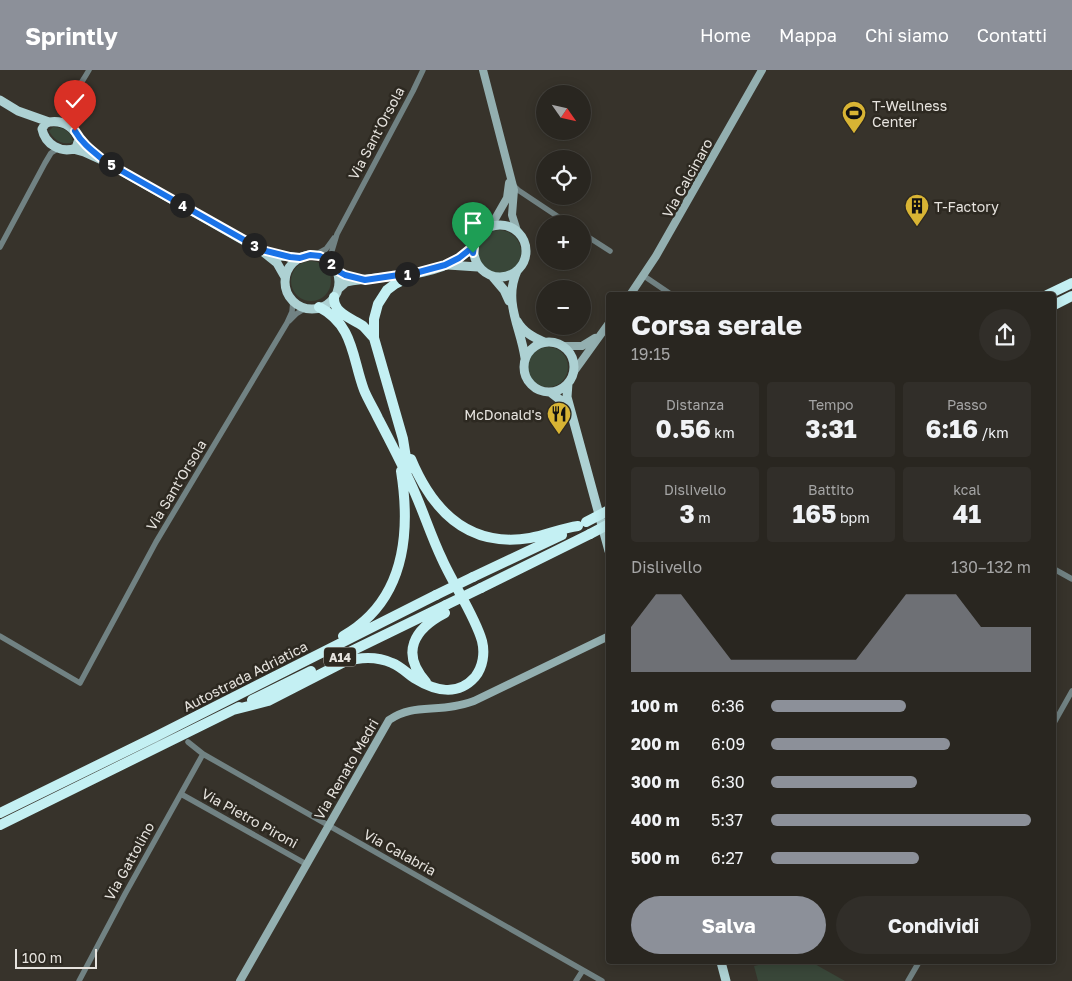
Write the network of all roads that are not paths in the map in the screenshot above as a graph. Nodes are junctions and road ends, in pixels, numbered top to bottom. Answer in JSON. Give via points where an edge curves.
{"nodes":[{"id":1,"x":89,"y":70,"type":"edge"},
{"id":2,"x":423,"y":70,"type":"edge"},
{"id":3,"x":483,"y":70,"type":"edge"},
{"id":4,"x":762,"y":70,"type":"edge"},
{"id":5,"x":0,"y":100,"type":"edge"},
{"id":6,"x":68,"y":105,"type":"junction"},
{"id":7,"x":18,"y":111,"type":"junction"},
{"id":8,"x":52,"y":122,"type":"junction"},
{"id":9,"x":67,"y":124,"type":"junction"},
{"id":10,"x":43,"y":132,"type":"junction"},
{"id":11,"x":79,"y":139,"type":"junction"},
{"id":12,"x":49,"y":142,"type":"junction"},
{"id":13,"x":59,"y":148,"type":"junction"},
{"id":14,"x":73,"y":149,"type":"junction"},
{"id":15,"x":106,"y":162,"type":"junction"},
{"id":16,"x":45,"y":163,"type":"junction"},
{"id":17,"x":511,"y":180,"type":"junction"},
{"id":18,"x":526,"y":195,"type":"junction"},
{"id":19,"x":514,"y":200,"type":"junction"},
{"id":20,"x":556,"y":215,"type":"edge"},
{"id":21,"x":491,"y":226,"type":"junction"},
{"id":22,"x":517,"y":231,"type":"junction"},
{"id":23,"x":337,"y":234,"type":"junction"},
{"id":24,"x":591,"y":239,"type":"edge"},
{"id":25,"x":474,"y":246,"type":"junction"},
{"id":26,"x":0,"y":247,"type":"edge"},
{"id":27,"x":262,"y":250,"type":"junction"},
{"id":28,"x":610,"y":251,"type":"dead end"},
{"id":29,"x":315,"y":255,"type":"junction"},
{"id":30,"x":300,"y":258,"type":"junction"},
{"id":31,"x":330,"y":262,"type":"junction"},
{"id":32,"x":445,"y":265,"type":"junction"},
{"id":33,"x":478,"y":267,"type":"junction"},
{"id":34,"x":336,"y":270,"type":"junction"},
{"id":35,"x":517,"y":271,"type":"junction"},
{"id":36,"x":419,"y":272,"type":"junction"},
{"id":37,"x":644,"y":276,"type":"junction"},
{"id":38,"x":285,"y":277,"type":"junction"},
{"id":39,"x":493,"y":277,"type":"junction"},
{"id":40,"x":365,"y":280,"type":"junction"},
{"id":41,"x":1072,"y":283,"type":"edge"},
{"id":42,"x":336,"y":292,"type":"junction"},
{"id":43,"x":632,"y":292,"type":"edge"},
{"id":44,"x":668,"y":292,"type":"edge"},
{"id":45,"x":1053,"y":292,"type":"edge"},
{"id":46,"x":1072,"y":296,"type":"edge"},
{"id":47,"x":293,"y":301,"type":"junction"},
{"id":48,"x":1056,"y":304,"type":"edge"},
{"id":49,"x":306,"y":308,"type":"junction"},
{"id":50,"x":319,"y":308,"type":"junction"},
{"id":51,"x":514,"y":313,"type":"junction"},
{"id":52,"x":287,"y":323,"type":"junction"},
{"id":53,"x":606,"y":327,"type":"edge"},
{"id":54,"x":602,"y":332,"type":"junction"},
{"id":55,"x":374,"y":338,"type":"junction"},
{"id":56,"x":544,"y":342,"type":"junction"},
{"id":57,"x":564,"y":346,"type":"junction"},
{"id":58,"x":525,"y":358,"type":"junction"},
{"id":59,"x":573,"y":372,"type":"junction"},
{"id":60,"x":568,"y":383,"type":"junction"},
{"id":61,"x":550,"y":392,"type":"junction"},
{"id":62,"x":571,"y":414,"type":"junction"},
{"id":63,"x":403,"y":439,"type":"junction"},
{"id":64,"x":399,"y":460,"type":"junction"},
{"id":65,"x":411,"y":483,"type":"junction"},
{"id":66,"x":606,"y":512,"type":"edge"},
{"id":67,"x":582,"y":524,"type":"junction"},
{"id":68,"x":606,"y":526,"type":"edge"},
{"id":69,"x":606,"y":539,"type":"edge"},
{"id":70,"x":1056,"y":570,"type":"edge"},
{"id":71,"x":1072,"y":579,"type":"edge"},
{"id":72,"x":448,"y":607,"type":"junction"},
{"id":73,"x":0,"y":636,"type":"edge"},
{"id":74,"x":606,"y":638,"type":"edge"},
{"id":75,"x":292,"y":668,"type":"junction"},
{"id":76,"x":430,"y":687,"type":"junction"},
{"id":77,"x":1072,"y":690,"type":"edge"},
{"id":78,"x":233,"y":710,"type":"junction"},
{"id":79,"x":1056,"y":719,"type":"edge"},
{"id":80,"x":158,"y":741,"type":"junction"},
{"id":81,"x":188,"y":742,"type":"dead end"},
{"id":82,"x":203,"y":754,"type":"junction"},
{"id":83,"x":181,"y":794,"type":"junction"},
{"id":84,"x":0,"y":813,"type":"edge"},
{"id":85,"x":0,"y":825,"type":"edge"},
{"id":86,"x":328,"y":826,"type":"junction"},
{"id":87,"x":306,"y":864,"type":"junction"},
{"id":88,"x":722,"y":964,"type":"edge"},
{"id":89,"x":918,"y":964,"type":"edge"},
{"id":90,"x":583,"y":970,"type":"junction"},
{"id":91,"x":78,"y":981,"type":"edge"},
{"id":92,"x":240,"y":981,"type":"edge"},
{"id":93,"x":576,"y":981,"type":"edge"},
{"id":94,"x":602,"y":981,"type":"edge"},
{"id":95,"x":726,"y":981,"type":"edge"},
{"id":96,"x":908,"y":981,"type":"edge"}],
"edges":[{"from":1,"to":6,"type":"street"},
{"from":2,"to":23,"type":"street","name":"Via Sant'Orsola"},
{"from":3,"to":17,"type":"main road"},
{"from":4,"to":37,"type":"main road","name":"Via Calcinaro"},
{"from":5,"to":7,"type":"main road"},
{"from":6,"to":8,"type":"street"},
{"from":6,"to":9,"type":"street"},
{"from":7,"to":8,"type":"main road"},
{"from":7,"to":10,"type":"main road"},
{"from":8,"to":9,"type":"main road"},
{"from":8,"to":10,"type":"main road","via":[[43,126]]},
{"from":9,"to":11,"type":"main road"},
{"from":10,"to":12,"type":"main road"},
{"from":11,"to":14,"type":"main road"},
{"from":11,"to":15,"type":"main road"},
{"from":12,"to":13,"type":"main road"},
{"from":12,"to":16,"type":"street"},
{"from":13,"to":14,"type":"main road"},
{"from":13,"to":16,"type":"street"},
{"from":14,"to":15,"type":"main road"},
{"from":15,"to":27,"type":"main road"},
{"from":16,"to":26,"type":"street"},
{"from":17,"to":18,"type":"street"},
{"from":17,"to":19,"type":"main road"},
{"from":17,"to":21,"type":"main road","via":[[507,198]]},
{"from":18,"to":19,"type":"street"},
{"from":18,"to":20,"type":"street"},
{"from":19,"to":22,"type":"main road","via":[[512,216]]},
{"from":21,"to":22,"type":"main road","via":[[505,225]]},
{"from":21,"to":25,"type":"main road","via":[[477,237]]},
{"from":22,"to":35,"type":"main road","via":[[526,252]]},
{"from":23,"to":29,"type":"street","via":[[326,249]]},
{"from":23,"to":31,"type":"street","name":"Via Sant'Orsola"},
{"from":24,"to":28,"type":"street"},
{"from":25,"to":32,"type":"main road"},
{"from":25,"to":33,"type":"main road"},
{"from":27,"to":30,"type":"main road"},
{"from":27,"to":38,"type":"main road","via":[[277,263]]},
{"from":29,"to":30,"type":"main road"},
{"from":29,"to":31,"type":"main road"},
{"from":30,"to":38,"type":"main road"},
{"from":31,"to":34,"type":"main road"},
{"from":32,"to":33,"type":"main road"},
{"from":32,"to":36,"type":"main road"},
{"from":33,"to":39,"type":"main road"},
{"from":34,"to":40,"type":"main road"},
{"from":34,"to":42,"type":"main road"},
{"from":35,"to":39,"type":"main road","via":[[510,276]]},
{"from":35,"to":51,"type":"main road","via":[[511,288]]},
{"from":36,"to":40,"type":"main road"},
{"from":36,"to":55,"type":"highway","via":[[395,284],[382,296],[375,311]]},
{"from":37,"to":43,"type":"main road","name":"Via Calcinaro"},
{"from":37,"to":44,"type":"street"},
{"from":38,"to":47,"type":"main road","via":[[286,290]]},
{"from":39,"to":51,"type":"main road","via":[[504,290]]},
{"from":40,"to":42,"type":"main road","via":[[346,282]]},
{"from":41,"to":45,"type":"highway"},
{"from":42,"to":50,"type":"main road"},
{"from":42,"to":55,"type":"highway","via":[[335,307]]},
{"from":46,"to":48,"type":"highway"},
{"from":47,"to":49,"type":"main road"},
{"from":47,"to":52,"type":"street","name":"Via Sant'Orsola"},
{"from":49,"to":50,"type":"main road"},
{"from":49,"to":52,"type":"street"},
{"from":50,"to":64,"type":"highway","via":[[335,317],[343,327],[364,391]]},
{"from":51,"to":56,"type":"main road","via":[[524,331]]},
{"from":51,"to":58,"type":"main road"},
{"from":52,"to":73,"type":"street","name":"Via Sant'Orsola","via":[[156,542],[80,683]]},
{"from":53,"to":54,"type":"main road"},
{"from":54,"to":57,"type":"main road","via":[[582,346]]},
{"from":54,"to":59,"type":"main road"},
{"from":55,"to":63,"type":"highway"},
{"from":56,"to":57,"type":"main road"},
{"from":56,"to":58,"type":"main road","via":[[532,348]]},
{"from":57,"to":59,"type":"main road","via":[[572,358]]},
{"from":58,"to":61,"type":"main road","via":[[526,379],[536,389]]},
{"from":59,"to":60,"type":"main road"},
{"from":60,"to":61,"type":"main road"},
{"from":60,"to":62,"type":"main road"},
{"from":61,"to":62,"type":"main road"},
{"from":62,"to":69,"type":"main road"},
{"from":63,"to":65,"type":"highway"},
{"from":63,"to":67,"type":"highway","via":[[420,482],[445,514],[461,527],[493,538],[512,539],[529,538]]},
{"from":64,"to":65,"type":"highway"},
{"from":64,"to":75,"type":"highway","via":[[406,514],[400,562],[392,585],[365,620]]},
{"from":65,"to":76,"type":"highway","via":[[482,644],[482,665],[467,684],[451,691]]},
{"from":66,"to":67,"type":"highway","name":"Autostrada Adriatica","number":"A14","bridge":true},
{"from":67,"to":75,"type":"highway","name":"Autostrada Adriatica","number":"A14","bridge":true},
{"from":68,"to":72,"type":"highway","name":"Autostrada Adriatica","number":"A14","bridge":true},
{"from":70,"to":71,"type":"street"},
{"from":72,"to":76,"type":"highway","via":[[425,625],[414,643],[414,664]]},
{"from":72,"to":78,"type":"highway","name":"Autostrada Adriatica","number":"A14"},
{"from":74,"to":86,"type":"main road","name":"Via Renato Medri","via":[[474,701],[454,707],[400,712],[389,720]]},
{"from":75,"to":80,"type":"highway","name":"Autostrada Adriatica","number":"A14","via":[[184,722]]},
{"from":76,"to":78,"type":"highway","via":[[394,664],[378,658],[357,658],[268,701]]},
{"from":77,"to":79,"type":"street"},
{"from":78,"to":80,"type":"highway","name":"Autostrada Adriatica","number":"A14","via":[[191,731]]},
{"from":80,"to":84,"type":"highway","name":"Autostrada Adriatica","number":"A14"},
{"from":80,"to":85,"type":"highway","name":"Autostrada Adriatica","number":"A14"},
{"from":81,"to":82,"type":"street","name":"Via Calabria"},
{"from":82,"to":83,"type":"street","name":"Via Gattolino"},
{"from":82,"to":86,"type":"street","name":"Via Calabria"},
{"from":83,"to":87,"type":"street","name":"Via Pietro Pironi"},
{"from":83,"to":91,"type":"street","name":"Via Gattolino"},
{"from":86,"to":87,"type":"main road","name":"Via Renato Medri"},
{"from":86,"to":90,"type":"street","name":"Via Calabria"},
{"from":87,"to":92,"type":"main road","name":"Via Renato Medri"},
{"from":88,"to":95,"type":"main road"},
{"from":89,"to":96,"type":"street"},
{"from":90,"to":93,"type":"street"},
{"from":90,"to":94,"type":"street","name":"Via Calabria"}]}
